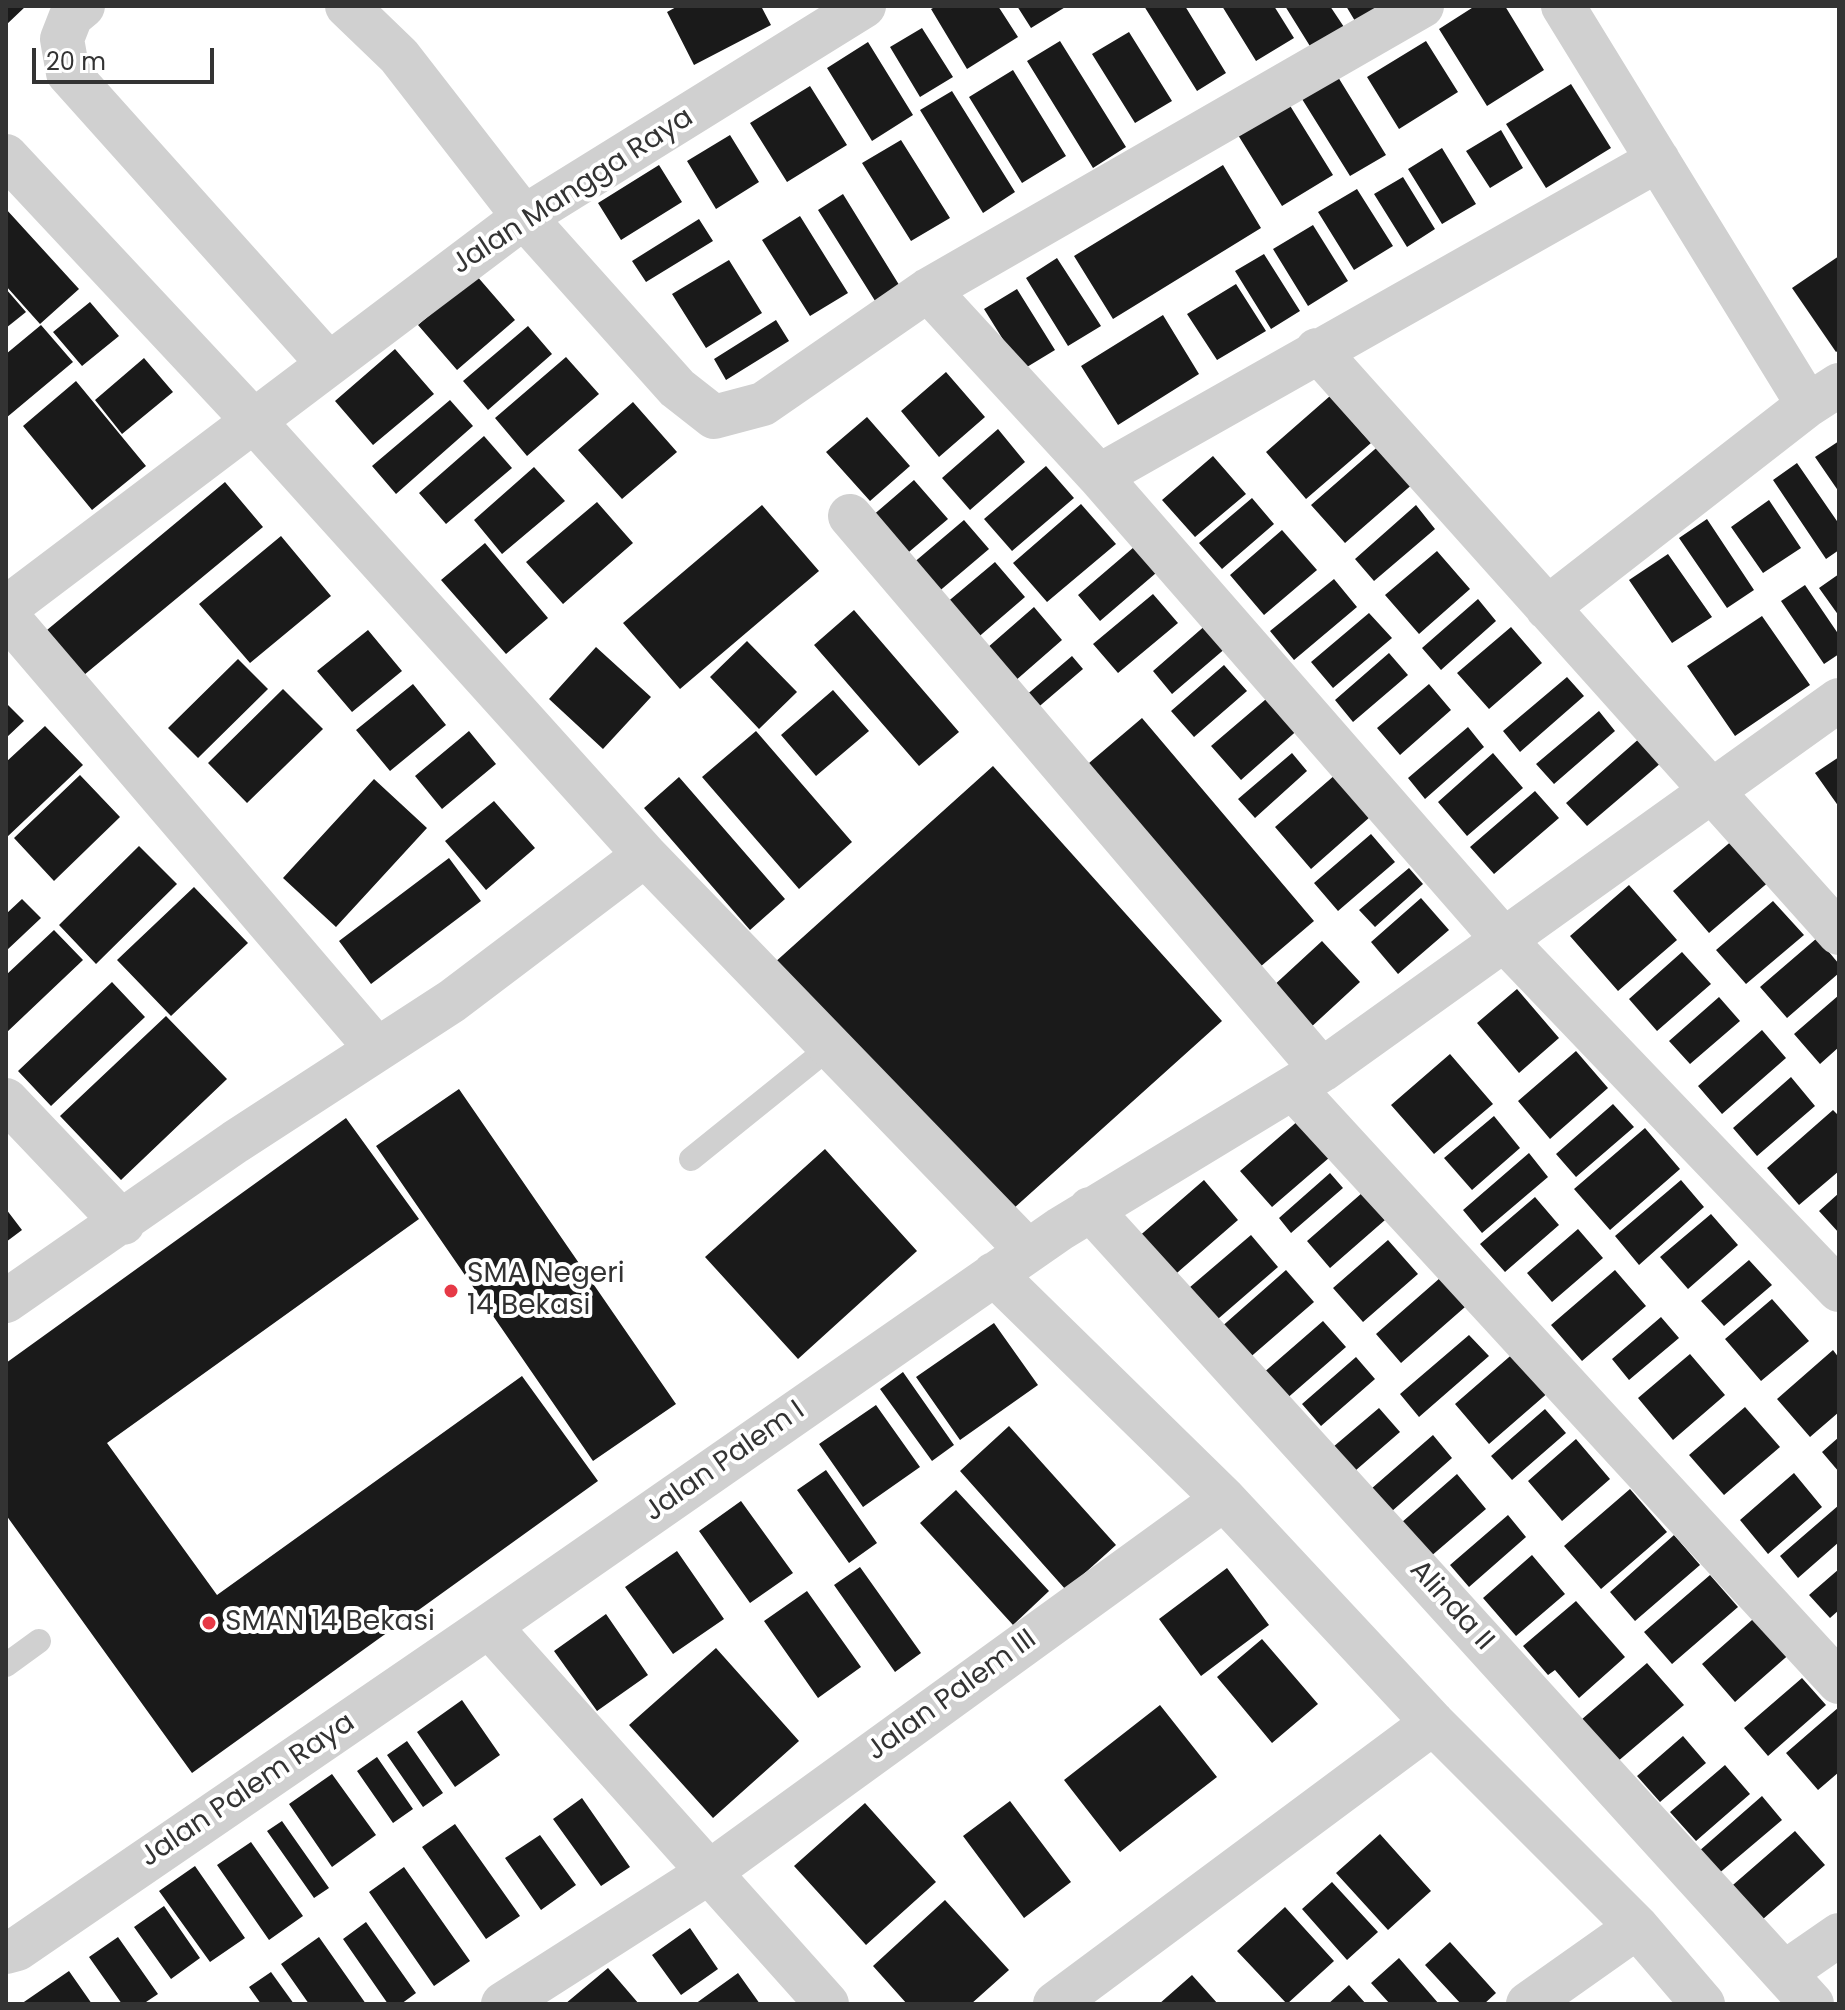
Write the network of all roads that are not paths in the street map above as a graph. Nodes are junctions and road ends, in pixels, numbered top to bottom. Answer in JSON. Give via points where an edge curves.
{"nodes":[{"id":1,"x":83,"y":6,"type":"edge"},
{"id":2,"x":347,"y":6,"type":"edge"},
{"id":3,"x":1422,"y":6,"type":"edge"},
{"id":4,"x":1563,"y":6,"type":"edge"},
{"id":5,"x":855,"y":9,"type":"edge"},
{"id":6,"x":6,"y":156,"type":"edge"},
{"id":7,"x":1658,"y":160,"type":"junction"},
{"id":8,"x":524,"y":217,"type":"junction"},
{"id":9,"x":928,"y":290,"type":"junction"},
{"id":10,"x":1317,"y":350,"type":"junction"},
{"id":11,"x":328,"y":363,"type":"junction"},
{"id":12,"x":1824,"y":395,"type":"edge"},
{"id":13,"x":252,"y":419,"type":"junction"},
{"id":14,"x":1099,"y":476,"type":"junction"},
{"id":15,"x":850,"y":516,"type":"dead end"},
{"id":16,"x":6,"y":608,"type":"edge"},
{"id":17,"x":1547,"y":608,"type":"junction"},
{"id":18,"x":6,"y":615,"type":"edge"},
{"id":19,"x":1839,"y":700,"type":"edge"},
{"id":20,"x":1712,"y":794,"type":"junction"},
{"id":21,"x":645,"y":855,"type":"junction"},
{"id":22,"x":1839,"y":933,"type":"edge"},
{"id":23,"x":1505,"y":941,"type":"junction"},
{"id":24,"x":830,"y":1047,"type":"junction"},
{"id":25,"x":377,"y":1049,"type":"junction"},
{"id":26,"x":1308,"y":1079,"type":"junction"},
{"id":27,"x":6,"y":1100,"type":"edge"},
{"id":28,"x":691,"y":1159,"type":"dead end"},
{"id":29,"x":1090,"y":1209,"type":"junction"},
{"id":30,"x":123,"y":1223,"type":"junction"},
{"id":31,"x":994,"y":1274,"type":"junction"},
{"id":32,"x":1839,"y":1290,"type":"edge"},
{"id":33,"x":6,"y":1301,"type":"edge"},
{"id":34,"x":1210,"y":1509,"type":"junction"},
{"id":35,"x":489,"y":1626,"type":"junction"},
{"id":36,"x":39,"y":1641,"type":"dead end"},
{"id":37,"x":6,"y":1665,"type":"edge"},
{"id":38,"x":1839,"y":1682,"type":"edge"},
{"id":39,"x":1433,"y":1723,"type":"junction"},
{"id":40,"x":708,"y":1873,"type":"junction"},
{"id":41,"x":1637,"y":1927,"type":"junction"},
{"id":42,"x":1839,"y":1935,"type":"edge"},
{"id":43,"x":6,"y":1952,"type":"edge"},
{"id":44,"x":1798,"y":1989,"type":"edge"},
{"id":45,"x":503,"y":2004,"type":"edge"},
{"id":46,"x":827,"y":2004,"type":"edge"},
{"id":47,"x":1055,"y":2004,"type":"edge"},
{"id":48,"x":1528,"y":2004,"type":"edge"},
{"id":49,"x":1703,"y":2004,"type":"edge"}],
"edges":[{"from":1,"to":11,"type":"street","via":[[71,16],[62,39],[68,73]]},
{"from":2,"to":8,"type":"street","via":[[399,56]]},
{"from":3,"to":9,"type":"street"},
{"from":4,"to":7,"type":"street"},
{"from":5,"to":8,"type":"street","name":"Jalan Mangga Raya"},
{"from":6,"to":13,"type":"street"},
{"from":7,"to":10,"type":"street"},
{"from":7,"to":12,"type":"street"},
{"from":8,"to":9,"type":"street","via":[[677,388],[714,417],[763,404]]},
{"from":8,"to":11,"type":"street","name":"Jalan Mangga Raya"},
{"from":9,"to":14,"type":"street"},
{"from":10,"to":14,"type":"street"},
{"from":10,"to":17,"type":"street"},
{"from":11,"to":13,"type":"street","name":"Jalan Mangga Raya"},
{"from":12,"to":17,"type":"street"},
{"from":13,"to":16,"type":"street","name":"Jalan Mangga Raya"},
{"from":13,"to":21,"type":"street"},
{"from":14,"to":23,"type":"street"},
{"from":15,"to":26,"type":"street"},
{"from":17,"to":20,"type":"street"},
{"from":18,"to":25,"type":"street"},
{"from":19,"to":20,"type":"street","name":"Jalan Palem I"},
{"from":20,"to":22,"type":"street"},
{"from":20,"to":23,"type":"street","name":"Jalan Palem I"},
{"from":21,"to":24,"type":"street"},
{"from":21,"to":25,"type":"street","via":[[452,1001]]},
{"from":23,"to":26,"type":"street","name":"Jalan Palem I"},
{"from":23,"to":32,"type":"street"},
{"from":24,"to":28,"type":"lane"},
{"from":24,"to":31,"type":"street"},
{"from":25,"to":30,"type":"street"},
{"from":26,"to":29,"type":"street","name":"Jalan Palem I"},
{"from":26,"to":38,"type":"street"},
{"from":27,"to":30,"type":"street"},
{"from":29,"to":31,"type":"street","name":"Jalan Palem I"},
{"from":29,"to":44,"type":"street","name":"Alinda II"},
{"from":30,"to":33,"type":"street"},
{"from":31,"to":34,"type":"street"},
{"from":31,"to":35,"type":"street","name":"Jalan Palem I"},
{"from":34,"to":39,"type":"street"},
{"from":34,"to":40,"type":"street","name":"Jalan Palem III"},
{"from":35,"to":40,"type":"street"},
{"from":35,"to":43,"type":"street","name":"Jalan Palem Raya"},
{"from":36,"to":37,"type":"lane"},
{"from":39,"to":41,"type":"street"},
{"from":39,"to":47,"type":"street"},
{"from":40,"to":45,"type":"street","name":"Jalan Palem III"},
{"from":40,"to":46,"type":"street"},
{"from":41,"to":48,"type":"street"},
{"from":41,"to":49,"type":"street"},
{"from":42,"to":44,"type":"street"}]}
